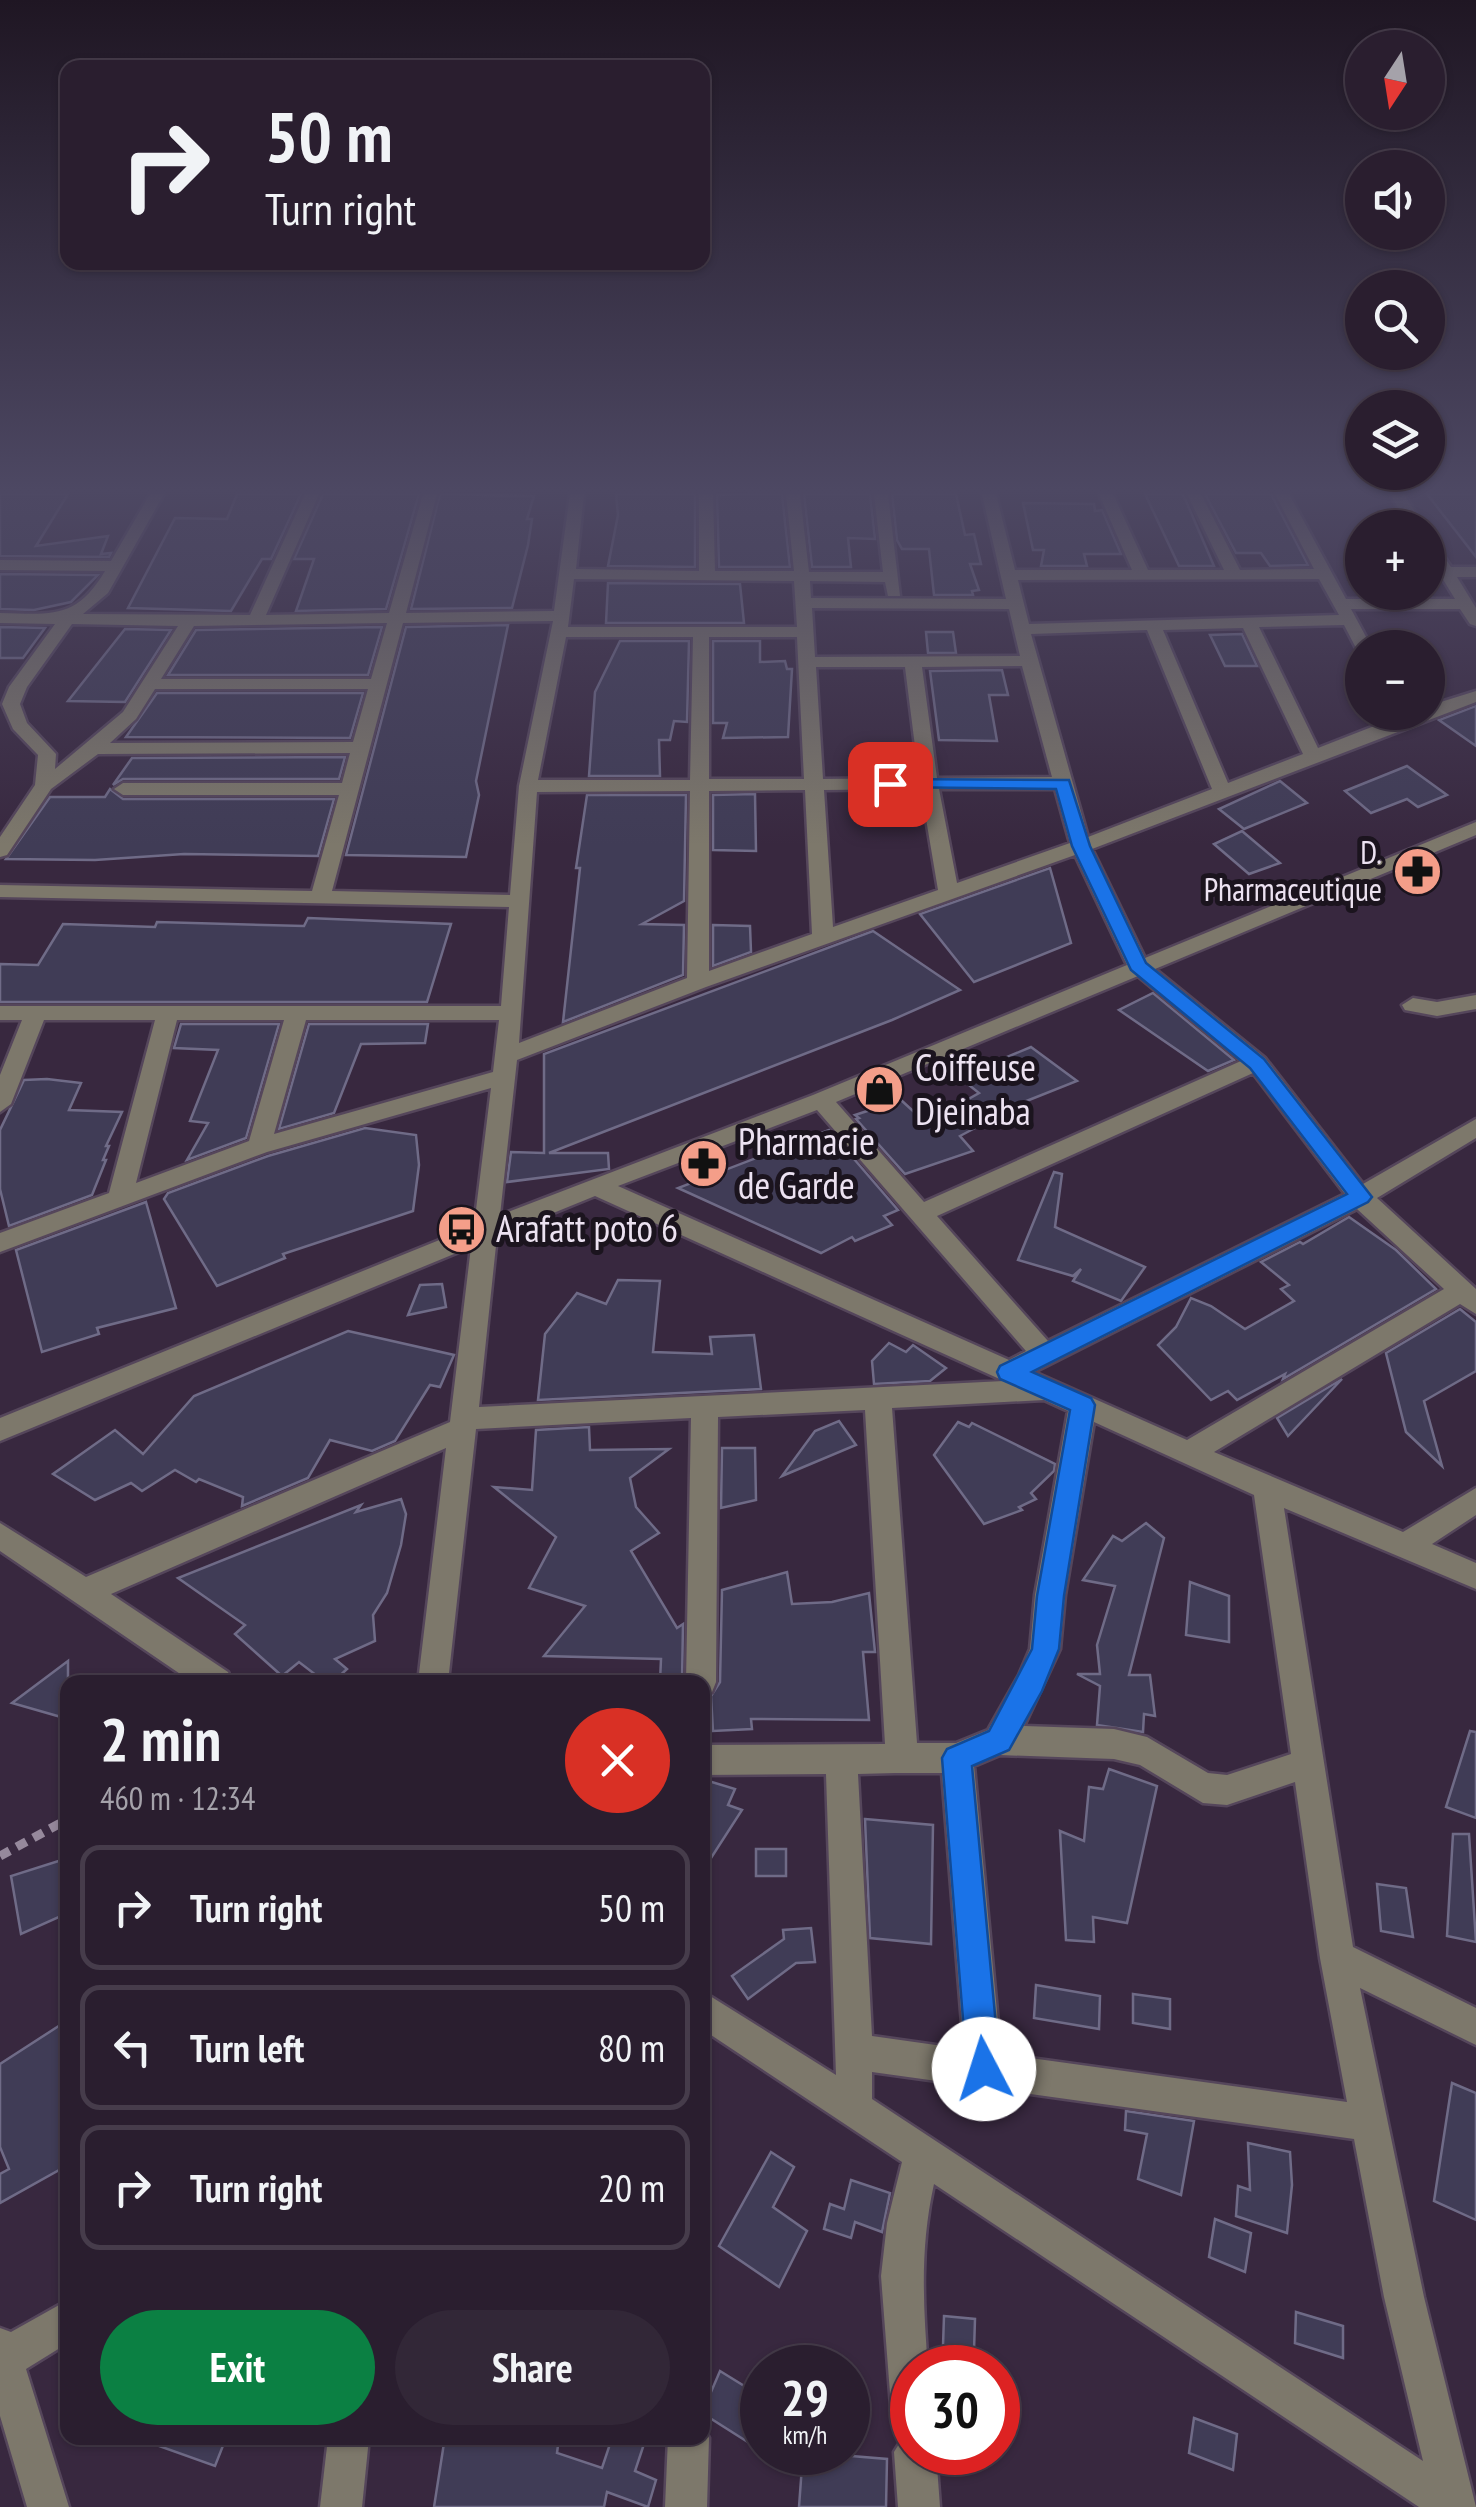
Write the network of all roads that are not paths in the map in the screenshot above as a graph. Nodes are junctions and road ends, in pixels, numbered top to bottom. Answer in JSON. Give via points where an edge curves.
{"nodes":[{"id":1,"x":77,"y":611,"type":"edge"},
{"id":2,"x":260,"y":611,"type":"edge"},
{"id":3,"x":398,"y":611,"type":"edge"},
{"id":4,"x":562,"y":611,"type":"edge"},
{"id":5,"x":805,"y":611,"type":"edge"},
{"id":6,"x":1018,"y":611,"type":"edge"},
{"id":7,"x":1360,"y":611,"type":"edge"},
{"id":8,"x":1345,"y":612,"type":"junction"},
{"id":9,"x":0,"y":618,"type":"edge"},
{"id":10,"x":67,"y":619,"type":"junction"},
{"id":11,"x":396,"y":619,"type":"junction"},
{"id":12,"x":256,"y":620,"type":"junction"},
{"id":13,"x":190,"y":621,"type":"junction"},
{"id":14,"x":560,"y":624,"type":"junction"},
{"id":15,"x":1250,"y":624,"type":"junction"},
{"id":16,"x":1154,"y":627,"type":"junction"},
{"id":17,"x":1022,"y":629,"type":"junction"},
{"id":18,"x":701,"y":630,"type":"junction"},
{"id":19,"x":1354,"y":630,"type":"edge"},
{"id":20,"x":806,"y":632,"type":"junction"},
{"id":21,"x":913,"y":661,"type":"junction"},
{"id":22,"x":1030,"y":661,"type":"junction"},
{"id":23,"x":806,"y":662,"type":"junction"},
{"id":24,"x":152,"y":684,"type":"junction"},
{"id":25,"x":379,"y":684,"type":"junction"},
{"id":26,"x":1476,"y":696,"type":"edge"},
{"id":27,"x":8,"y":697,"type":"edge"},
{"id":28,"x":1445,"y":706,"type":"edge"},
{"id":29,"x":1371,"y":730,"type":"edge"},
{"id":30,"x":363,"y":747,"type":"junction"},
{"id":31,"x":94,"y":749,"type":"junction"},
{"id":32,"x":1313,"y":755,"type":"junction"},
{"id":33,"x":700,"y":784,"type":"junction"},
{"id":34,"x":812,"y":784,"type":"junction"},
{"id":35,"x":929,"y":784,"type":"junction"},
{"id":36,"x":1063,"y":784,"type":"junction"},
{"id":37,"x":44,"y":786,"type":"junction"},
{"id":38,"x":528,"y":786,"type":"junction"},
{"id":39,"x":123,"y":789,"type":"dead end"},
{"id":40,"x":351,"y":789,"type":"junction"},
{"id":41,"x":1222,"y":790,"type":"junction"},
{"id":42,"x":1476,"y":828,"type":"edge"},
{"id":43,"x":1081,"y":846,"type":"junction"},
{"id":44,"x":0,"y":851,"type":"edge"},
{"id":45,"x":0,"y":892,"type":"edge"},
{"id":46,"x":949,"y":894,"type":"junction"},
{"id":47,"x":320,"y":896,"type":"junction"},
{"id":48,"x":521,"y":901,"type":"junction"},
{"id":49,"x":823,"y":940,"type":"junction"},
{"id":50,"x":1138,"y":966,"type":"junction"},
{"id":51,"x":698,"y":982,"type":"junction"},
{"id":52,"x":1476,"y":1002,"type":"edge"},
{"id":53,"x":1414,"y":1005,"type":"dead end"},
{"id":54,"x":0,"y":1013,"type":"edge"},
{"id":55,"x":36,"y":1013,"type":"junction"},
{"id":56,"x":168,"y":1013,"type":"junction"},
{"id":57,"x":297,"y":1013,"type":"junction"},
{"id":58,"x":511,"y":1013,"type":"junction"},
{"id":59,"x":1257,"y":1064,"type":"junction"},
{"id":60,"x":504,"y":1066,"type":"junction"},
{"id":61,"x":822,"y":1100,"type":"junction"},
{"id":62,"x":0,"y":1104,"type":"edge"},
{"id":63,"x":1476,"y":1127,"type":"edge"},
{"id":64,"x":259,"y":1146,"type":"junction"},
{"id":65,"x":595,"y":1186,"type":"junction"},
{"id":66,"x":1360,"y":1197,"type":"junction"},
{"id":67,"x":120,"y":1198,"type":"junction"},
{"id":68,"x":921,"y":1213,"type":"junction"},
{"id":69,"x":483,"y":1235,"type":"junction"},
{"id":70,"x":0,"y":1243,"type":"edge"},
{"id":71,"x":1469,"y":1297,"type":"edge"},
{"id":72,"x":1046,"y":1356,"type":"junction"},
{"id":73,"x":1009,"y":1372,"type":"junction"},
{"id":74,"x":1048,"y":1390,"type":"junction"},
{"id":75,"x":878,"y":1400,"type":"junction"},
{"id":76,"x":1083,"y":1405,"type":"junction"},
{"id":77,"x":705,"y":1408,"type":"junction"},
{"id":78,"x":462,"y":1424,"type":"junction"},
{"id":79,"x":0,"y":1430,"type":"edge"},
{"id":80,"x":1188,"y":1452,"type":"junction"},
{"id":81,"x":1266,"y":1488,"type":"junction"},
{"id":82,"x":1476,"y":1500,"type":"edge"},
{"id":83,"x":0,"y":1534,"type":"edge"},
{"id":84,"x":1406,"y":1546,"type":"junction"},
{"id":85,"x":1476,"y":1576,"type":"edge"},
{"id":86,"x":84,"y":1592,"type":"junction"},
{"id":87,"x":207,"y":1675,"type":"edge"},
{"id":88,"x":434,"y":1675,"type":"edge"},
{"id":89,"x":701,"y":1675,"type":"edge"},
{"id":90,"x":999,"y":1740,"type":"junction"},
{"id":91,"x":957,"y":1758,"type":"junction"},
{"id":92,"x":710,"y":1760,"type":"edge"},
{"id":93,"x":840,"y":1760,"type":"junction"},
{"id":94,"x":902,"y":1761,"type":"junction"},
{"id":95,"x":1308,"y":1763,"type":"junction"},
{"id":96,"x":1337,"y":1958,"type":"junction"},
{"id":97,"x":710,"y":2013,"type":"edge"},
{"id":98,"x":1476,"y":2027,"type":"edge"},
{"id":99,"x":855,"y":2052,"type":"junction"},
{"id":100,"x":984,"y":2069,"type":"junction"},
{"id":101,"x":853,"y":2110,"type":"junction"},
{"id":102,"x":1369,"y":2123,"type":"junction"},
{"id":103,"x":922,"y":2154,"type":"junction"},
{"id":104,"x":60,"y":2324,"type":"edge"},
{"id":105,"x":906,"y":2345,"type":"edge"},
{"id":106,"x":2,"y":2356,"type":"edge"},
{"id":107,"x":348,"y":2445,"type":"edge"},
{"id":108,"x":688,"y":2445,"type":"edge"},
{"id":109,"x":917,"y":2475,"type":"edge"},
{"id":110,"x":48,"y":2507,"type":"edge"},
{"id":111,"x":341,"y":2507,"type":"edge"},
{"id":112,"x":686,"y":2507,"type":"edge"},
{"id":113,"x":920,"y":2507,"type":"edge"},
{"id":114,"x":1455,"y":2507,"type":"edge"}],
"edges":[{"from":1,"to":10,"type":"street"},
{"from":2,"to":12,"type":"street"},
{"from":3,"to":11,"type":"street"},
{"from":4,"to":14,"type":"street"},
{"from":5,"to":20,"type":"street"},
{"from":6,"to":17,"type":"street"},
{"from":7,"to":8,"type":"street"},
{"from":8,"to":15,"type":"street"},
{"from":8,"to":19,"type":"street"},
{"from":9,"to":10,"type":"street"},
{"from":10,"to":13,"type":"street"},
{"from":10,"to":27,"type":"street"},
{"from":11,"to":12,"type":"street"},
{"from":11,"to":14,"type":"street"},
{"from":11,"to":25,"type":"street"},
{"from":12,"to":13,"type":"street"},
{"from":13,"to":24,"type":"street"},
{"from":14,"to":18,"type":"street"},
{"from":14,"to":38,"type":"street"},
{"from":15,"to":16,"type":"street"},
{"from":15,"to":32,"type":"street"},
{"from":16,"to":17,"type":"street"},
{"from":16,"to":41,"type":"street"},
{"from":17,"to":22,"type":"street"},
{"from":18,"to":20,"type":"street"},
{"from":18,"to":33,"type":"street"},
{"from":20,"to":23,"type":"street"},
{"from":21,"to":22,"type":"street"},
{"from":21,"to":23,"type":"street"},
{"from":21,"to":35,"type":"street"},
{"from":22,"to":36,"type":"street"},
{"from":23,"to":34,"type":"street"},
{"from":24,"to":25,"type":"street"},
{"from":24,"to":31,"type":"street"},
{"from":25,"to":30,"type":"street"},
{"from":26,"to":28,"type":"street"},
{"from":27,"to":37,"type":"street","via":[[20,725],[47,754]]},
{"from":29,"to":32,"type":"street"},
{"from":30,"to":31,"type":"street"},
{"from":30,"to":40,"type":"street"},
{"from":31,"to":37,"type":"street"},
{"from":32,"to":41,"type":"street"},
{"from":33,"to":34,"type":"street"},
{"from":33,"to":38,"type":"street"},
{"from":33,"to":51,"type":"street"},
{"from":34,"to":35,"type":"street"},
{"from":34,"to":49,"type":"street"},
{"from":35,"to":36,"type":"street"},
{"from":35,"to":46,"type":"street"},
{"from":36,"to":43,"type":"street"},
{"from":37,"to":44,"type":"street"},
{"from":38,"to":48,"type":"street"},
{"from":39,"to":40,"type":"street"},
{"from":40,"to":47,"type":"street"},
{"from":41,"to":43,"type":"street"},
{"from":42,"to":50,"type":"street"},
{"from":43,"to":46,"type":"street"},
{"from":43,"to":50,"type":"street"},
{"from":45,"to":47,"type":"street"},
{"from":46,"to":49,"type":"street"},
{"from":47,"to":48,"type":"street"},
{"from":48,"to":58,"type":"street"},
{"from":49,"to":51,"type":"street"},
{"from":50,"to":59,"type":"street"},
{"from":50,"to":61,"type":"street"},
{"from":51,"to":60,"type":"street"},
{"from":52,"to":53,"type":"street","via":[[1436,1009]]},
{"from":54,"to":55,"type":"street"},
{"from":55,"to":56,"type":"street"},
{"from":55,"to":62,"type":"street"},
{"from":56,"to":57,"type":"street"},
{"from":56,"to":67,"type":"street"},
{"from":57,"to":58,"type":"street"},
{"from":57,"to":64,"type":"street"},
{"from":58,"to":60,"type":"street"},
{"from":59,"to":66,"type":"street"},
{"from":59,"to":68,"type":"street"},
{"from":60,"to":64,"type":"street"},
{"from":60,"to":69,"type":"street"},
{"from":61,"to":65,"type":"street"},
{"from":61,"to":68,"type":"street"},
{"from":63,"to":66,"type":"street"},
{"from":64,"to":67,"type":"street"},
{"from":65,"to":69,"type":"street"},
{"from":65,"to":73,"type":"street"},
{"from":66,"to":71,"type":"street"},
{"from":66,"to":72,"type":"street"},
{"from":67,"to":70,"type":"street"},
{"from":68,"to":72,"type":"street"},
{"from":69,"to":78,"type":"street"},
{"from":69,"to":79,"type":"street"},
{"from":71,"to":80,"type":"street"},
{"from":72,"to":73,"type":"street"},
{"from":73,"to":74,"type":"street"},
{"from":74,"to":75,"type":"street"},
{"from":74,"to":76,"type":"street"},
{"from":75,"to":77,"type":"street"},
{"from":75,"to":94,"type":"street"},
{"from":76,"to":80,"type":"street"},
{"from":76,"to":90,"type":"street","via":[[1046,1649]]},
{"from":77,"to":78,"type":"street"},
{"from":77,"to":89,"type":"street"},
{"from":78,"to":86,"type":"street"},
{"from":78,"to":88,"type":"street"},
{"from":80,"to":81,"type":"street"},
{"from":81,"to":84,"type":"street"},
{"from":81,"to":95,"type":"street"},
{"from":82,"to":84,"type":"street"},
{"from":83,"to":86,"type":"street"},
{"from":84,"to":85,"type":"street"},
{"from":86,"to":87,"type":"street"},
{"from":90,"to":91,"type":"street"},
{"from":90,"to":95,"type":"street","via":[[1114,1744],[1147,1752],[1203,1788],[1227,1790]]},
{"from":91,"to":94,"type":"street"},
{"from":91,"to":100,"type":"street"},
{"from":92,"to":93,"type":"street"},
{"from":93,"to":94,"type":"street"},
{"from":93,"to":99,"type":"street"},
{"from":95,"to":96,"type":"street"},
{"from":96,"to":98,"type":"street"},
{"from":96,"to":102,"type":"street"},
{"from":97,"to":101,"type":"street"},
{"from":99,"to":100,"type":"street"},
{"from":99,"to":101,"type":"street"},
{"from":100,"to":102,"type":"street"},
{"from":101,"to":103,"type":"street"},
{"from":102,"to":114,"type":"street"},
{"from":103,"to":105,"type":"street","via":[[901,2276]]},
{"from":103,"to":114,"type":"street"},
{"from":104,"to":106,"type":"street"},
{"from":106,"to":110,"type":"street"},
{"from":107,"to":111,"type":"street"},
{"from":108,"to":112,"type":"street"},
{"from":109,"to":113,"type":"street"}]}
